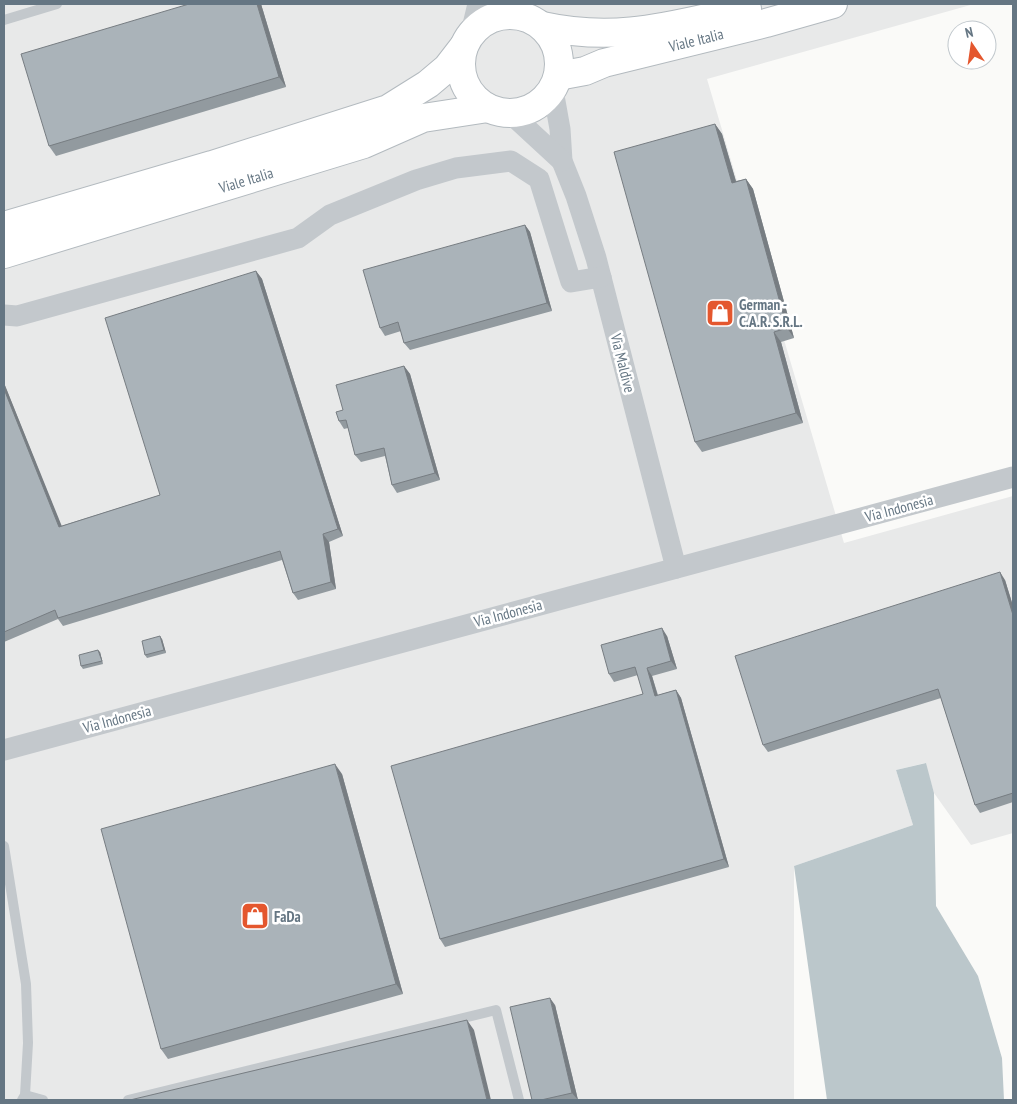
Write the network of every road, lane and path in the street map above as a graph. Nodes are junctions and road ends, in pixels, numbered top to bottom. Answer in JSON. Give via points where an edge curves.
{"nodes":[{"id":1,"x":57,"y":4,"type":"edge"},
{"id":2,"x":478,"y":4,"type":"edge"},
{"id":3,"x":768,"y":4,"type":"edge"},
{"id":4,"x":833,"y":4,"type":"edge"},
{"id":5,"x":510,"y":9,"type":"edge"},
{"id":6,"x":4,"y":20,"type":"edge"},
{"id":7,"x":542,"y":26,"type":"junction"},
{"id":8,"x":467,"y":40,"type":"junction"},
{"id":9,"x":555,"y":83,"type":"junction"},
{"id":10,"x":499,"y":111,"type":"junction"},
{"id":11,"x":562,"y":161,"type":"junction"},
{"id":12,"x":4,"y":226,"type":"edge"},
{"id":13,"x":4,"y":254,"type":"edge"},
{"id":14,"x":601,"y":277,"type":"junction"},
{"id":15,"x":4,"y":315,"type":"edge"},
{"id":16,"x":1013,"y":478,"type":"edge"},
{"id":17,"x":676,"y":568,"type":"junction"},
{"id":18,"x":4,"y":750,"type":"edge"},
{"id":19,"x":4,"y":846,"type":"edge"},
{"id":20,"x":23,"y":1098,"type":"edge"},
{"id":21,"x":43,"y":1100,"type":"edge"},
{"id":22,"x":128,"y":1100,"type":"edge"},
{"id":23,"x":519,"y":1100,"type":"edge"}],
"edges":[{"from":1,"to":6,"type":"lane"},
{"from":2,"to":8,"type":"street"},
{"from":3,"to":7,"type":"main road","name":"Viale Italia","via":[[643,32],[574,33]]},
{"from":4,"to":9,"type":"main road","name":"Viale Italia","via":[[604,63]]},
{"from":5,"to":7,"type":"main road"},
{"from":5,"to":8,"type":"main road","via":[[492,18]]},
{"from":7,"to":9,"type":"main road","via":[[556,45],[560,63]]},
{"from":8,"to":10,"type":"main road","via":[[461,70],[464,81],[476,100]]},
{"from":8,"to":12,"type":"main road","name":"Viale Italia","via":[[447,68],[388,109]]},
{"from":9,"to":10,"type":"main road","via":[[538,105],[519,113]]},
{"from":9,"to":11,"type":"street","name":"Via Maldive"},
{"from":10,"to":11,"type":"street","name":"Via Maldive"},
{"from":10,"to":13,"type":"main road","name":"Viale Italia","via":[[423,118],[364,144]]},
{"from":11,"to":14,"type":"street","name":"Via Maldive"},
{"from":14,"to":15,"type":"street","via":[[571,282],[539,179],[511,161],[456,168],[416,180],[330,215],[298,238],[18,316]]},
{"from":14,"to":17,"type":"street","name":"Via Maldive"},
{"from":16,"to":17,"type":"street","name":"Via Indonesia"},
{"from":17,"to":18,"type":"street","name":"Via Indonesia"},
{"from":19,"to":20,"type":"lane","via":[[26,984],[28,1043]]},
{"from":20,"to":21,"type":"lane"},
{"from":22,"to":23,"type":"lane","via":[[496,1010]]}]}
